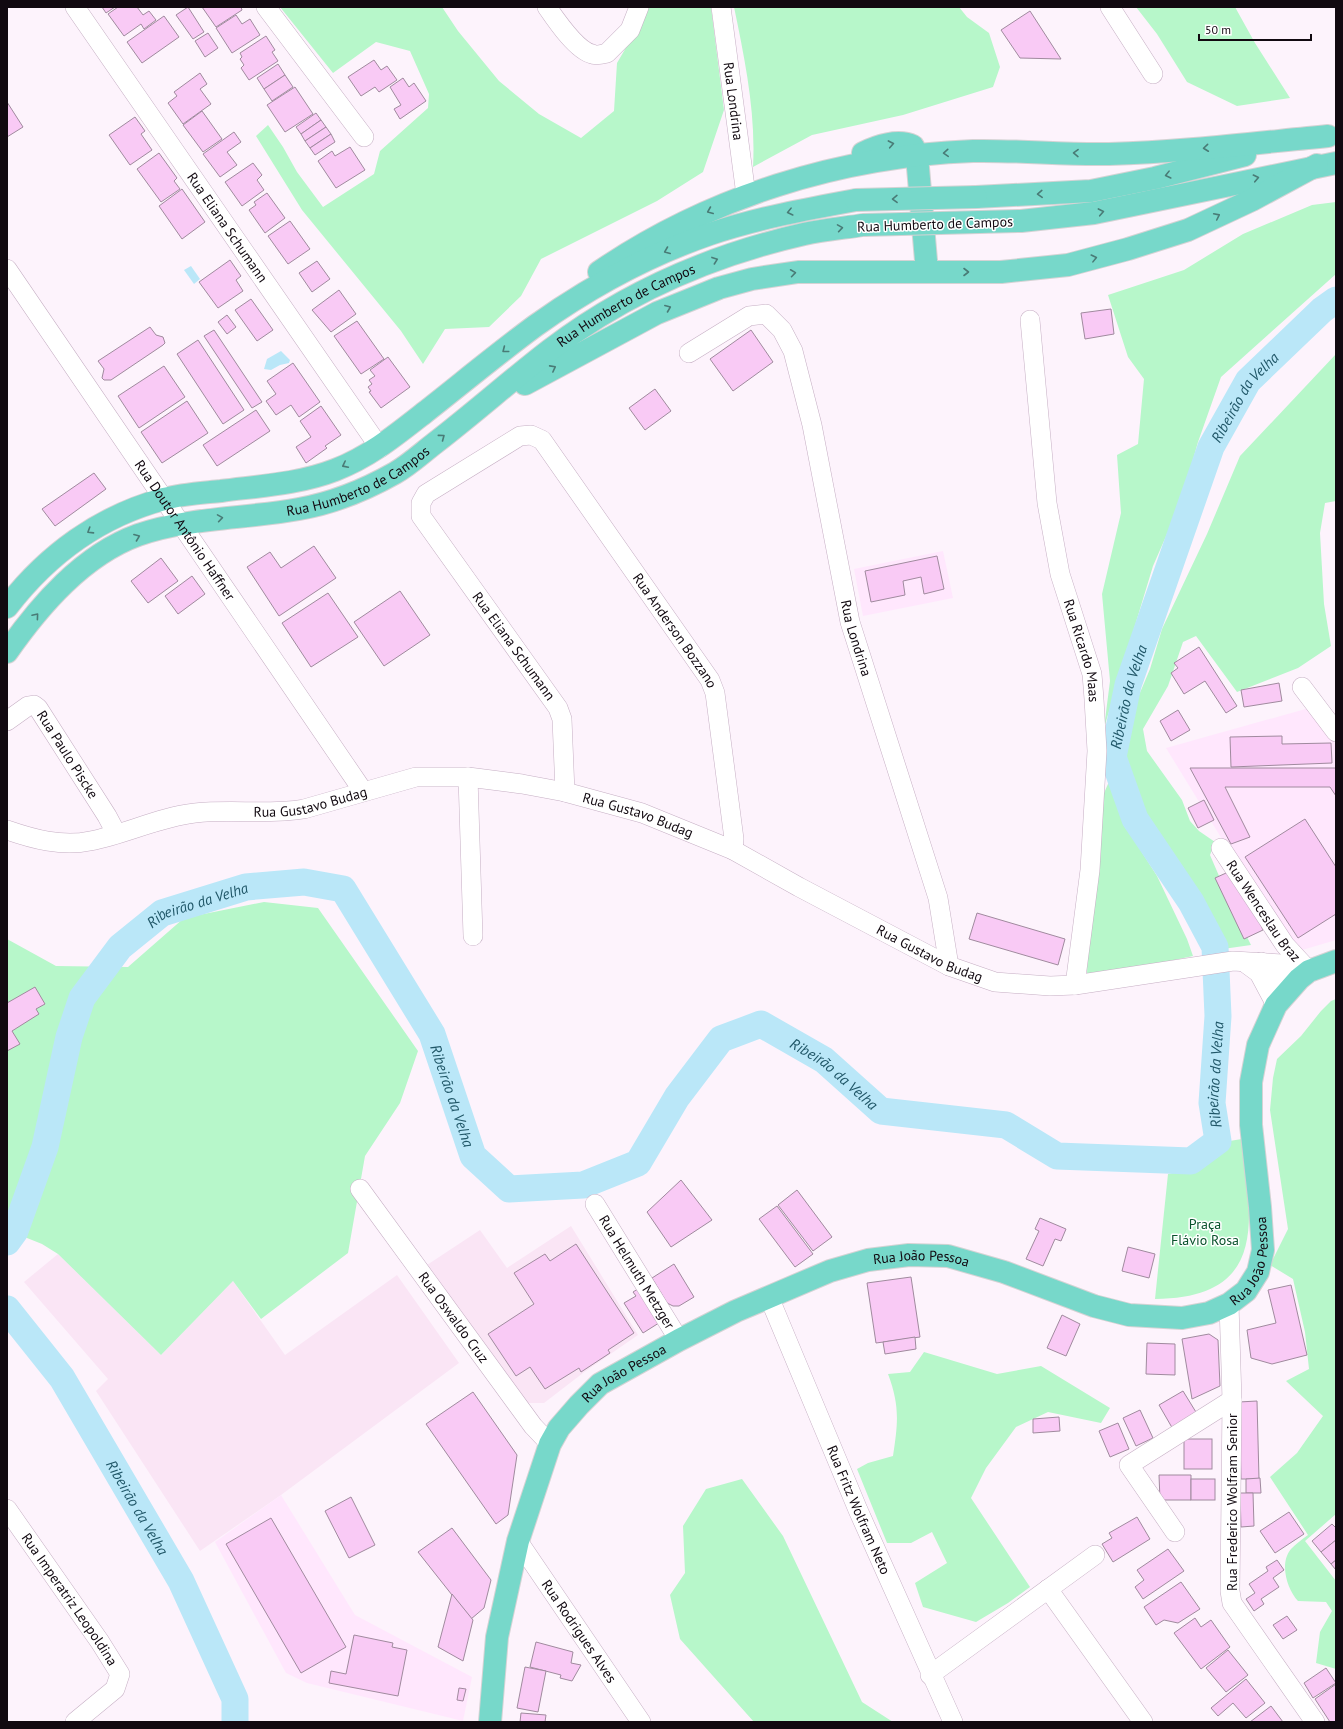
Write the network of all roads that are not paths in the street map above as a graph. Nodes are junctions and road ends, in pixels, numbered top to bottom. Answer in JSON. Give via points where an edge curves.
{"nodes":[{"id":1,"x":75,"y":7,"type":"edge"},
{"id":2,"x":266,"y":7,"type":"edge"},
{"id":3,"x":547,"y":7,"type":"edge"},
{"id":4,"x":639,"y":7,"type":"edge"},
{"id":5,"x":721,"y":7,"type":"edge"},
{"id":6,"x":1110,"y":7,"type":"edge"},
{"id":7,"x":1152,"y":74,"type":"dead end"},
{"id":8,"x":1332,"y":135,"type":"edge"},
{"id":9,"x":364,"y":136,"type":"dead end"},
{"id":10,"x":917,"y":156,"type":"junction"},
{"id":11,"x":1326,"y":164,"type":"edge"},
{"id":12,"x":746,"y":195,"type":"junction"},
{"id":13,"x":7,"y":269,"type":"edge"},
{"id":14,"x":927,"y":272,"type":"junction"},
{"id":15,"x":1030,"y":320,"type":"dead end"},
{"id":16,"x":536,"y":326,"type":"junction"},
{"id":17,"x":689,"y":353,"type":"dead end"},
{"id":18,"x":482,"y":407,"type":"junction"},
{"id":19,"x":542,"y":440,"type":"joint"},
{"id":20,"x":380,"y":448,"type":"junction"},
{"id":21,"x":164,"y":499,"type":"junction"},
{"id":22,"x":182,"y":524,"type":"junction"},
{"id":23,"x":7,"y":607,"type":"edge"},
{"id":24,"x":7,"y":652,"type":"edge"},
{"id":25,"x":1302,"y":687,"type":"dead end"},
{"id":26,"x":7,"y":721,"type":"edge"},
{"id":27,"x":1336,"y":732,"type":"edge"},
{"id":28,"x":468,"y":777,"type":"junction"},
{"id":29,"x":363,"y":791,"type":"junction"},
{"id":30,"x":565,"y":792,"type":"junction"},
{"id":31,"x":7,"y":830,"type":"edge"},
{"id":32,"x":116,"y":833,"type":"junction"},
{"id":33,"x":1221,"y":848,"type":"dead end"},
{"id":34,"x":733,"y":850,"type":"junction"},
{"id":35,"x":473,"y":936,"type":"dead end"},
{"id":36,"x":1336,"y":961,"type":"edge"},
{"id":37,"x":1249,"y":964,"type":"junction"},
{"id":38,"x":949,"y":966,"type":"junction"},
{"id":39,"x":1296,"y":975,"type":"junction"},
{"id":40,"x":1075,"y":985,"type":"junction"},
{"id":41,"x":1278,"y":1001,"type":"junction"},
{"id":42,"x":360,"y":1189,"type":"dead end"},
{"id":43,"x":595,"y":1204,"type":"dead end"},
{"id":44,"x":769,"y":1297,"type":"junction"},
{"id":45,"x":1229,"y":1304,"type":"junction"},
{"id":46,"x":679,"y":1340,"type":"junction"},
{"id":47,"x":1232,"y":1400,"type":"junction"},
{"id":48,"x":550,"y":1444,"type":"junction"},
{"id":49,"x":7,"y":1509,"type":"edge"},
{"id":50,"x":1175,"y":1532,"type":"dead end"},
{"id":51,"x":518,"y":1541,"type":"junction"},
{"id":52,"x":1095,"y":1554,"type":"dead end"},
{"id":53,"x":1048,"y":1589,"type":"junction"},
{"id":54,"x":930,"y":1675,"type":"junction"},
{"id":55,"x":75,"y":1722,"type":"edge"},
{"id":56,"x":490,"y":1722,"type":"edge"},
{"id":57,"x":641,"y":1722,"type":"edge"},
{"id":58,"x":953,"y":1722,"type":"edge"},
{"id":59,"x":1143,"y":1722,"type":"edge"},
{"id":60,"x":1315,"y":1722,"type":"edge"}],
"edges":[{"from":1,"to":20,"type":"street","name":"Rua Eliana Schumann"},
{"from":2,"to":9,"type":"street"},
{"from":3,"to":4,"type":"street","via":[[581,48],[592,55],[607,53],[630,30]]},
{"from":5,"to":12,"type":"street","name":"Rua Londrina"},
{"from":6,"to":7,"type":"street"},
{"from":8,"to":10,"type":"main road","one_way":true,"via":[[1197,149],[1108,154],[973,151]]},
{"from":8,"to":16,"type":"main road","name":"Rua Humberto de Campos","one_way":true,"bridge":true,"via":[[1091,191],[856,200],[752,221],[709,234],[661,253],[582,296]]},
{"from":10,"to":12,"type":"main road","via":[[829,170]]},
{"from":10,"to":14,"type":"main road"},
{"from":14,"to":11,"type":"main road","one_way":true,"via":[[1001,272],[1068,265],[1128,250],[1188,230]]},
{"from":18,"to":11,"type":"main road","name":"Rua Humberto de Campos","one_way":true,"bridge":true,"via":[[551,350],[615,305],[674,276],[765,244],[807,233],[863,225],[1021,221],[1094,213]]},
{"from":12,"to":16,"type":"main road","one_way":true,"via":[[689,220],[626,253],[583,283]]},
{"from":13,"to":21,"type":"street","name":"Rua Doutor Antônio Haffner"},
{"from":18,"to":14,"type":"main road","one_way":true,"via":[[657,313],[719,288],[752,279],[798,272]]},
{"from":15,"to":40,"type":"street","name":"Rua Ricardo Maas","via":[[1047,503],[1060,574],[1092,674],[1094,699],[1097,751],[1090,870]]},
{"from":16,"to":20,"type":"main road","name":"Rua Humberto de Campos","one_way":true},
{"from":17,"to":38,"type":"street","name":"Rua Londrina","via":[[749,316],[766,314],[782,330],[793,351],[812,425],[850,622],[938,898]]},
{"from":22,"to":18,"type":"main road","name":"Rua Humberto de Campos","one_way":true,"via":[[299,509],[349,495],[397,472]]},
{"from":19,"to":30,"type":"street","name":"Rua Eliana Schumann","via":[[530,435],[520,436],[426,494],[421,503],[421,516],[558,708],[562,719]]},
{"from":19,"to":34,"type":"street","name":"Rua Anderson Bozzano","via":[[710,680],[715,693],[734,839]]},
{"from":20,"to":21,"type":"main road","name":"Rua Humberto de Campos","one_way":true,"via":[[335,470],[287,483]]},
{"from":21,"to":22,"type":"street","name":"Rua Doutor Antônio Haffner"},
{"from":21,"to":23,"type":"main road","name":"Rua Humberto de Campos","one_way":true,"via":[[105,521],[68,544],[37,573]]},
{"from":24,"to":22,"type":"main road","name":"Rua Humberto de Campos","one_way":true,"via":[[58,590],[79,569],[103,552],[138,536]]},
{"from":22,"to":29,"type":"street","name":"Rua Doutor Antônio Haffner"},
{"from":25,"to":27,"type":"street"},
{"from":26,"to":32,"type":"street","name":"Rua Paulo Piscke","via":[[28,706],[34,705],[38,708]]},
{"from":28,"to":29,"type":"street","name":"Rua Gustavo Budag","via":[[416,777]]},
{"from":28,"to":30,"type":"street","name":"Rua Gustavo Budag"},
{"from":28,"to":35,"type":"street"},
{"from":29,"to":32,"type":"street","name":"Rua Gustavo Budag","via":[[304,809],[286,812],[195,813],[167,818]]},
{"from":30,"to":34,"type":"street","name":"Rua Gustavo Budag","via":[[642,813]]},
{"from":31,"to":32,"type":"street","name":"Rua Gustavo Budag","via":[[46,841],[68,843],[90,841]]},
{"from":33,"to":39,"type":"street","name":"Rua Wenceslau Braz","via":[[1285,945]]},
{"from":34,"to":38,"type":"street","name":"Rua Gustavo Budag"},
{"from":36,"to":39,"type":"main road","name":"Rua João Pessoa"},
{"from":37,"to":39,"type":"street"},
{"from":37,"to":39,"type":"street","name":"Rua Gustavo Budag","via":[[1282,964]]},
{"from":37,"to":40,"type":"street","name":"Rua Gustavo Budag","via":[[1187,967]]},
{"from":37,"to":41,"type":"street"},
{"from":38,"to":40,"type":"street","name":"Rua Gustavo Budag","via":[[995,982]]},
{"from":39,"to":41,"type":"main road","name":"Rua João Pessoa"},
{"from":41,"to":45,"type":"main road","name":"Rua João Pessoa","via":[[1258,1045],[1251,1082],[1251,1125],[1263,1250],[1258,1272],[1246,1291]]},
{"from":42,"to":48,"type":"street","name":"Rua Oswaldo Cruz","via":[[533,1426]]},
{"from":43,"to":46,"type":"street","name":"Rua Helmuth Metzger"},
{"from":44,"to":45,"type":"main road","name":"Rua João Pessoa","via":[[830,1271],[868,1260],[909,1255],[948,1256],[1004,1272],[1094,1306],[1129,1315],[1182,1318],[1208,1313]]},
{"from":44,"to":46,"type":"main road","name":"Rua João Pessoa"},
{"from":44,"to":54,"type":"street","name":"Rua Fritz Wolfram Neto"},
{"from":45,"to":47,"type":"street","name":"Rua Frederico Wolfram Senior"},
{"from":46,"to":48,"type":"main road","name":"Rua João Pessoa","via":[[600,1384],[578,1405],[559,1428]]},
{"from":47,"to":50,"type":"street","via":[[1129,1465]]},
{"from":47,"to":60,"type":"street","name":"Rua Frederico Wolfram Senior","via":[[1232,1603]]},
{"from":48,"to":51,"type":"main road","name":"Rua João Pessoa"},
{"from":49,"to":55,"type":"street","name":"Rua Imperatriz Leopoldina","via":[[120,1674],[114,1689]]},
{"from":51,"to":56,"type":"main road","name":"Rua João Pessoa","via":[[497,1636]]},
{"from":51,"to":57,"type":"street","name":"Rua Rodrigues Alves"},
{"from":52,"to":53,"type":"street"},
{"from":53,"to":54,"type":"street"},
{"from":53,"to":59,"type":"street"},
{"from":54,"to":58,"type":"street","name":"Rua Fritz Wolfram Neto"}]}
